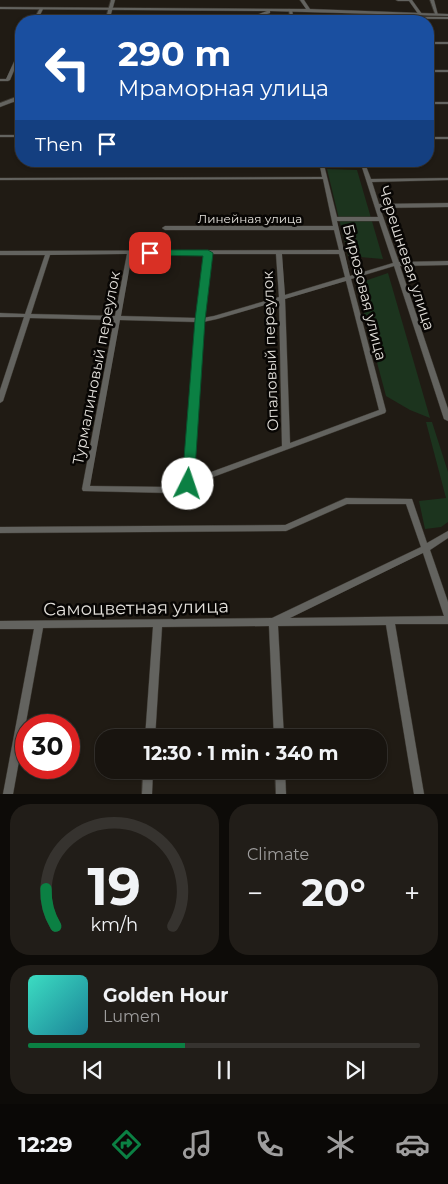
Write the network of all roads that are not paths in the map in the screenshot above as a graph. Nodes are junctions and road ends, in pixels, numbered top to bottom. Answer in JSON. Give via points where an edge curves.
{"nodes":[{"id":1,"x":113,"y":0,"type":"edge"},
{"id":2,"x":302,"y":0,"type":"edge"},
{"id":3,"x":398,"y":0,"type":"edge"},
{"id":4,"x":432,"y":0,"type":"edge"},
{"id":5,"x":0,"y":8,"type":"edge"},
{"id":6,"x":41,"y":9,"type":"junction"},
{"id":7,"x":110,"y":9,"type":"junction"},
{"id":8,"x":276,"y":10,"type":"junction"},
{"id":9,"x":290,"y":10,"type":"junction"},
{"id":10,"x":309,"y":10,"type":"junction"},
{"id":11,"x":420,"y":14,"type":"junction"},
{"id":12,"x":437,"y":14,"type":"junction"},
{"id":13,"x":38,"y":15,"type":"edge"},
{"id":14,"x":108,"y":15,"type":"edge"},
{"id":15,"x":261,"y":15,"type":"edge"},
{"id":16,"x":291,"y":15,"type":"edge"},
{"id":17,"x":434,"y":17,"type":"edge"},
{"id":18,"x":448,"y":17,"type":"edge"},
{"id":19,"x":448,"y":43,"type":"edge"},
{"id":20,"x":434,"y":44,"type":"edge"},
{"id":21,"x":15,"y":64,"type":"edge"},
{"id":22,"x":434,"y":71,"type":"edge"},
{"id":23,"x":448,"y":71,"type":"edge"},
{"id":24,"x":0,"y":80,"type":"edge"},
{"id":25,"x":15,"y":100,"type":"edge"},
{"id":26,"x":434,"y":103,"type":"edge"},
{"id":27,"x":448,"y":103,"type":"edge"},
{"id":28,"x":0,"y":105,"type":"edge"},
{"id":29,"x":0,"y":136,"type":"edge"},
{"id":30,"x":15,"y":136,"type":"edge"},
{"id":31,"x":434,"y":138,"type":"edge"},
{"id":32,"x":448,"y":138,"type":"edge"},
{"id":33,"x":322,"y":167,"type":"edge"},
{"id":34,"x":364,"y":167,"type":"edge"},
{"id":35,"x":325,"y":178,"type":"junction"},
{"id":36,"x":0,"y":179,"type":"edge"},
{"id":37,"x":448,"y":179,"type":"edge"},
{"id":38,"x":368,"y":181,"type":"junction"},
{"id":39,"x":448,"y":205,"type":"edge"},
{"id":40,"x":377,"y":206,"type":"junction"},
{"id":41,"x":334,"y":219,"type":"junction"},
{"id":42,"x":381,"y":219,"type":"junction"},
{"id":43,"x":165,"y":228,"type":"dead end"},
{"id":44,"x":336,"y":228,"type":"junction"},
{"id":45,"x":130,"y":252,"type":"junction"},
{"id":46,"x":342,"y":252,"type":"junction"},
{"id":47,"x":0,"y":253,"type":"edge"},
{"id":48,"x":48,"y":253,"type":"junction"},
{"id":49,"x":208,"y":253,"type":"junction"},
{"id":50,"x":279,"y":253,"type":"junction"},
{"id":51,"x":448,"y":263,"type":"edge"},
{"id":52,"x":396,"y":264,"type":"junction"},
{"id":53,"x":348,"y":279,"type":"junction"},
{"id":54,"x":282,"y":297,"type":"junction"},
{"id":55,"x":0,"y":316,"type":"edge"},
{"id":56,"x":28,"y":316,"type":"junction"},
{"id":57,"x":118,"y":318,"type":"junction"},
{"id":58,"x":200,"y":320,"type":"junction"},
{"id":59,"x":0,"y":401,"type":"edge"},
{"id":60,"x":448,"y":419,"type":"edge"},
{"id":61,"x":286,"y":447,"type":"junction"},
{"id":62,"x":188,"y":484,"type":"junction"},
{"id":63,"x":0,"y":530,"type":"edge"},
{"id":64,"x":448,"y":534,"type":"edge"},
{"id":65,"x":424,"y":549,"type":"junction"},
{"id":66,"x":448,"y":615,"type":"edge"},
{"id":67,"x":448,"y":620,"type":"edge"},
{"id":68,"x":390,"y":621,"type":"junction"},
{"id":69,"x":273,"y":622,"type":"junction"},
{"id":70,"x":158,"y":624,"type":"junction"},
{"id":71,"x":0,"y":626,"type":"edge"},
{"id":72,"x":39,"y":626,"type":"junction"},
{"id":73,"x":151,"y":729,"type":"edge"},
{"id":74,"x":279,"y":729,"type":"edge"},
{"id":75,"x":148,"y":779,"type":"edge"},
{"id":76,"x":281,"y":779,"type":"edge"},
{"id":77,"x":8,"y":794,"type":"edge"},
{"id":78,"x":147,"y":794,"type":"edge"},
{"id":79,"x":282,"y":794,"type":"edge"},
{"id":80,"x":419,"y":794,"type":"edge"}],
"edges":[{"from":1,"to":7,"type":"street"},
{"from":2,"to":10,"type":"street"},
{"from":3,"to":11,"type":"street","via":[[410,0]]},
{"from":4,"to":12,"type":"street"},
{"from":5,"to":6,"type":"street"},
{"from":6,"to":7,"type":"street"},
{"from":6,"to":13,"type":"street"},
{"from":7,"to":8,"type":"street"},
{"from":7,"to":14,"type":"street"},
{"from":8,"to":9,"type":"street"},
{"from":8,"to":15,"type":"street"},
{"from":9,"to":10,"type":"street"},
{"from":9,"to":16,"type":"street"},
{"from":10,"to":11,"type":"street"},
{"from":11,"to":12,"type":"street"},
{"from":12,"to":18,"type":"street"},
{"from":17,"to":18,"type":"street"},
{"from":19,"to":20,"type":"street"},
{"from":21,"to":24,"type":"street","via":[[8,80]]},
{"from":22,"to":23,"type":"street"},
{"from":25,"to":28,"type":"street"},
{"from":26,"to":27,"type":"street"},
{"from":29,"to":30,"type":"street"},
{"from":31,"to":32,"type":"street"},
{"from":33,"to":35,"type":"street","name":"Бирюзовая улица"},
{"from":34,"to":38,"type":"street","name":"Черешневая улица"},
{"from":35,"to":36,"type":"street"},
{"from":35,"to":41,"type":"street","name":"Бирюзовая улица"},
{"from":37,"to":38,"type":"street"},
{"from":38,"to":40,"type":"street","name":"Черешневая улица"},
{"from":39,"to":40,"type":"street"},
{"from":40,"to":42,"type":"street","name":"Черешневая улица"},
{"from":41,"to":42,"type":"street"},
{"from":41,"to":44,"type":"street","name":"Бирюзовая улица"},
{"from":42,"to":52,"type":"street","name":"Черешневая улица"},
{"from":43,"to":44,"type":"street","name":"Линейная улица"},
{"from":44,"to":46,"type":"street","name":"Бирюзовая улица"},
{"from":45,"to":48,"type":"street"},
{"from":45,"to":49,"type":"street"},
{"from":45,"to":57,"type":"street","name":"Турмалиновый переулок"},
{"from":46,"to":50,"type":"street"},
{"from":46,"to":53,"type":"street","name":"Бирюзовая улица"},
{"from":47,"to":48,"type":"street"},
{"from":48,"to":56,"type":"street"},
{"from":49,"to":50,"type":"street"},
{"from":49,"to":58,"type":"street"},
{"from":50,"to":54,"type":"street","name":"Опаловый переулок"},
{"from":51,"to":52,"type":"street"},
{"from":52,"to":53,"type":"street"},
{"from":52,"to":60,"type":"street","name":"Черешневая улица"},
{"from":53,"to":54,"type":"street"},
{"from":53,"to":61,"type":"street","name":"Бирюзовая улица","via":[[383,411]]},
{"from":54,"to":58,"type":"street"},
{"from":54,"to":61,"type":"street","name":"Опаловый переулок"},
{"from":55,"to":56,"type":"street"},
{"from":56,"to":57,"type":"street"},
{"from":56,"to":59,"type":"street"},
{"from":57,"to":58,"type":"street"},
{"from":57,"to":62,"type":"street","name":"Турмалиновый переулок","via":[[86,489],[170,490]]},
{"from":58,"to":62,"type":"street"},
{"from":61,"to":62,"type":"street"},
{"from":63,"to":65,"type":"street","via":[[286,528],[346,500],[410,500]]},
{"from":64,"to":65,"type":"street","name":"Самоцветная улица"},
{"from":65,"to":66,"type":"street"},
{"from":65,"to":69,"type":"street","name":"Самоцветная улица"},
{"from":67,"to":68,"type":"street","name":"Самоцветная улица"},
{"from":68,"to":69,"type":"street","name":"Самоцветная улица"},
{"from":68,"to":80,"type":"street"},
{"from":69,"to":70,"type":"street","name":"Самоцветная улица"},
{"from":69,"to":74,"type":"street"},
{"from":70,"to":72,"type":"street","name":"Самоцветная улица"},
{"from":70,"to":73,"type":"street"},
{"from":71,"to":72,"type":"street","name":"Самоцветная улица"},
{"from":72,"to":77,"type":"street"},
{"from":75,"to":78,"type":"street"},
{"from":76,"to":79,"type":"street"}]}
